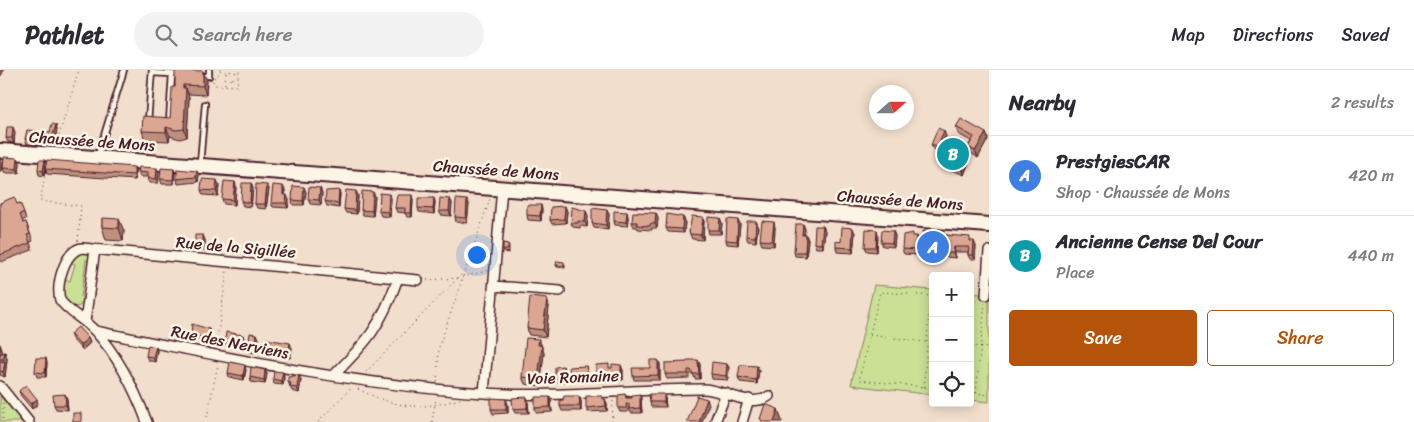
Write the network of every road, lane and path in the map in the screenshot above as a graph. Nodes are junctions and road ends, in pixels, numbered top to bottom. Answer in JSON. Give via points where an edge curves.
{"nodes":[{"id":1,"x":79,"y":70,"type":"edge"},
{"id":2,"x":124,"y":70,"type":"edge"},
{"id":3,"x":209,"y":70,"type":"edge"},
{"id":4,"x":214,"y":70,"type":"edge"},
{"id":5,"x":239,"y":70,"type":"edge"},
{"id":6,"x":220,"y":71,"type":"edge"},
{"id":7,"x":226,"y":71,"type":"edge"},
{"id":8,"x":152,"y":72,"type":"edge"},
{"id":9,"x":233,"y":73,"type":"junction"},
{"id":10,"x":239,"y":73,"type":"junction"},
{"id":11,"x":172,"y":74,"type":"junction"},
{"id":12,"x":214,"y":78,"type":"junction"},
{"id":13,"x":232,"y":78,"type":"dead end"},
{"id":14,"x":225,"y":86,"type":"junction"},
{"id":15,"x":205,"y":104,"type":"dead end"},
{"id":16,"x":155,"y":122,"type":"edge"},
{"id":17,"x":162,"y":122,"type":"edge"},
{"id":18,"x":0,"y":151,"type":"edge"},
{"id":19,"x":51,"y":155,"type":"junction"},
{"id":20,"x":97,"y":159,"type":"junction"},
{"id":21,"x":200,"y":166,"type":"junction"},
{"id":22,"x":502,"y":193,"type":"junction"},
{"id":23,"x":989,"y":225,"type":"edge"},
{"id":24,"x":95,"y":249,"type":"junction"},
{"id":25,"x":75,"y":251,"type":"junction"},
{"id":26,"x":989,"y":251,"type":"edge"},
{"id":27,"x":228,"y":261,"type":"junction"},
{"id":28,"x":465,"y":271,"type":"junction"},
{"id":29,"x":496,"y":271,"type":"junction"},
{"id":30,"x":463,"y":276,"type":"junction"},
{"id":31,"x":398,"y":278,"type":"junction"},
{"id":32,"x":458,"y":278,"type":"junction"},
{"id":33,"x":418,"y":280,"type":"joint"},
{"id":34,"x":494,"y":286,"type":"junction"},
{"id":35,"x":560,"y":292,"type":"dead end"},
{"id":36,"x":986,"y":295,"type":"joint"},
{"id":37,"x":929,"y":296,"type":"edge"},
{"id":38,"x":929,"y":314,"type":"edge"},
{"id":39,"x":85,"y":322,"type":"junction"},
{"id":40,"x":95,"y":331,"type":"junction"},
{"id":41,"x":869,"y":335,"type":"junction"},
{"id":42,"x":926,"y":342,"type":"junction"},
{"id":43,"x":929,"y":342,"type":"edge"},
{"id":44,"x":974,"y":346,"type":"edge"},
{"id":45,"x":980,"y":347,"type":"junction"},
{"id":46,"x":989,"y":348,"type":"edge"},
{"id":47,"x":217,"y":356,"type":"junction"},
{"id":48,"x":333,"y":376,"type":"junction"},
{"id":49,"x":359,"y":380,"type":"junction"},
{"id":50,"x":924,"y":387,"type":"junction"},
{"id":51,"x":1,"y":388,"type":"edge"},
{"id":52,"x":929,"y":388,"type":"edge"},
{"id":53,"x":437,"y":389,"type":"junction"},
{"id":54,"x":613,"y":391,"type":"junction"},
{"id":55,"x":484,"y":393,"type":"junction"},
{"id":56,"x":726,"y":393,"type":"junction"},
{"id":57,"x":976,"y":393,"type":"joint"},
{"id":58,"x":989,"y":395,"type":"edge"},
{"id":59,"x":769,"y":396,"type":"dead end"},
{"id":60,"x":465,"y":398,"type":"dead end"},
{"id":61,"x":749,"y":399,"type":"junction"},
{"id":62,"x":436,"y":406,"type":"junction"},
{"id":63,"x":3,"y":422,"type":"edge"},
{"id":64,"x":29,"y":422,"type":"edge"},
{"id":65,"x":147,"y":422,"type":"edge"},
{"id":66,"x":206,"y":422,"type":"edge"},
{"id":67,"x":318,"y":422,"type":"edge"},
{"id":68,"x":432,"y":422,"type":"edge"},
{"id":69,"x":612,"y":422,"type":"edge"},
{"id":70,"x":715,"y":422,"type":"edge"},
{"id":71,"x":742,"y":422,"type":"edge"}],
"edges":[{"from":1,"to":19,"type":"path"},
{"from":2,"to":20,"type":"lane"},
{"from":3,"to":11,"type":"lane","via":[[209,76]]},
{"from":4,"to":12,"type":"path"},
{"from":5,"to":10,"type":"path"},
{"from":6,"to":7,"type":"path"},
{"from":6,"to":12,"type":"path"},
{"from":7,"to":9,"type":"path"},
{"from":7,"to":14,"type":"path"},
{"from":8,"to":11,"type":"lane"},
{"from":8,"to":16,"type":"lane","via":[[148,121]]},
{"from":9,"to":10,"type":"path"},
{"from":9,"to":13,"type":"path"},
{"from":10,"to":14,"type":"path","via":[[238,86]]},
{"from":11,"to":17,"type":"lane","via":[[169,122]]},
{"from":12,"to":14,"type":"path","via":[[214,84]]},
{"from":15,"to":21,"type":"lane"},
{"from":18,"to":19,"type":"main road","name":"Chaussée de Mons"},
{"from":19,"to":20,"type":"main road","name":"Chaussée de Mons"},
{"from":19,"to":25,"type":"path","via":[[40,201],[81,206]]},
{"from":20,"to":21,"type":"main road","name":"Chaussée de Mons"},
{"from":21,"to":22,"type":"main road","name":"Chaussée de Mons"},
{"from":22,"to":23,"type":"main road","name":"Chaussée de Mons"},
{"from":22,"to":28,"type":"path","via":[[490,199]]},
{"from":22,"to":29,"type":"street"},
{"from":24,"to":25,"type":"street","name":"Rue de la Sigillée"},
{"from":24,"to":27,"type":"street","name":"Rue de la Sigillée"},
{"from":24,"to":39,"type":"street"},
{"from":25,"to":39,"type":"street","via":[[58,293],[63,304]]},
{"from":26,"to":36,"type":"street"},
{"from":27,"to":31,"type":"street","name":"Rue de la Sigillée"},
{"from":27,"to":47,"type":"path"},
{"from":28,"to":30,"type":"path"},
{"from":28,"to":32,"type":"path"},
{"from":29,"to":30,"type":"path","via":[[478,271]]},
{"from":29,"to":34,"type":"street"},
{"from":30,"to":32,"type":"path"},
{"from":30,"to":53,"type":"path","via":[[439,347]]},
{"from":31,"to":33,"type":"street","name":"Rue de la Sigillée"},
{"from":31,"to":48,"type":"street","via":[[376,329]]},
{"from":32,"to":33,"type":"path"},
{"from":32,"to":49,"type":"path"},
{"from":34,"to":35,"type":"street"},
{"from":34,"to":55,"type":"street"},
{"from":36,"to":45,"type":"path"},
{"from":37,"to":41,"type":"path","via":[[880,292]]},
{"from":38,"to":42,"type":"path"},
{"from":39,"to":40,"type":"street"},
{"from":40,"to":47,"type":"street","name":"Rue des Nerviens"},
{"from":40,"to":65,"type":"street","via":[[129,381]]},
{"from":41,"to":42,"type":"path"},
{"from":41,"to":50,"type":"path","via":[[859,380]]},
{"from":42,"to":43,"type":"path"},
{"from":42,"to":50,"type":"path"},
{"from":44,"to":45,"type":"path"},
{"from":45,"to":46,"type":"path"},
{"from":45,"to":57,"type":"path"},
{"from":47,"to":48,"type":"street","name":"Rue des Nerviens"},
{"from":47,"to":66,"type":"path"},
{"from":48,"to":49,"type":"street","name":"Rue des Nerviens"},
{"from":49,"to":53,"type":"street","name":"Rue des Nerviens"},
{"from":50,"to":52,"type":"path"},
{"from":51,"to":63,"type":"path"},
{"from":51,"to":64,"type":"street"},
{"from":53,"to":55,"type":"street","name":"Voie Romaine"},
{"from":53,"to":62,"type":"path"},
{"from":54,"to":55,"type":"street","name":"Voie Romaine"},
{"from":54,"to":56,"type":"street","name":"Voie Romaine","via":[[706,389]]},
{"from":54,"to":69,"type":"path"},
{"from":56,"to":61,"type":"street","name":"Voie Romaine"},
{"from":56,"to":70,"type":"street"},
{"from":57,"to":58,"type":"path"},
{"from":59,"to":61,"type":"street","name":"Voie Romaine","via":[[759,401]]},
{"from":60,"to":62,"type":"path"},
{"from":61,"to":71,"type":"street"},
{"from":62,"to":67,"type":"path","via":[[412,408],[353,386]]},
{"from":62,"to":68,"type":"path"}]}
